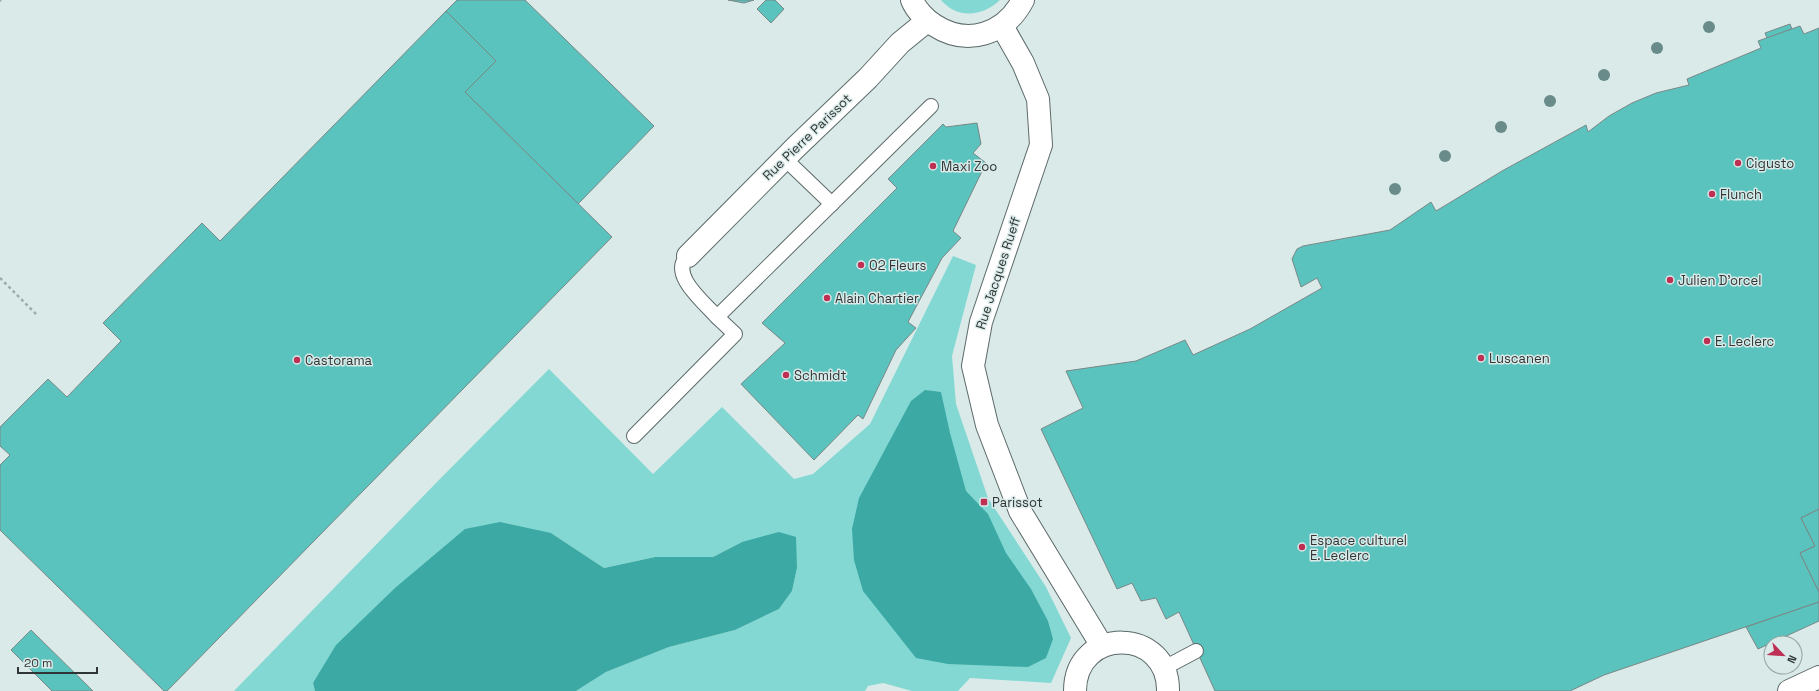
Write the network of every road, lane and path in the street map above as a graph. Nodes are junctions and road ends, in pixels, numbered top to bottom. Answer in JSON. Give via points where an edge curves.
{"nodes":[{"id":1,"x":912,"y":0,"type":"edge"},
{"id":2,"x":1023,"y":0,"type":"edge"},
{"id":3,"x":927,"y":21,"type":"junction"},
{"id":4,"x":1002,"y":26,"type":"junction"},
{"id":5,"x":931,"y":106,"type":"dead end"},
{"id":6,"x":784,"y":158,"type":"junction"},
{"id":7,"x":832,"y":204,"type":"junction"},
{"id":8,"x":688,"y":256,"type":"joint"},
{"id":9,"x":0,"y":278,"type":"edge"},
{"id":10,"x":38,"y":316,"type":"dead end"},
{"id":11,"x":717,"y":317,"type":"junction"},
{"id":12,"x":634,"y":436,"type":"dead end"},
{"id":13,"x":1102,"y":646,"type":"junction"},
{"id":14,"x":1196,"y":651,"type":"dead end"},
{"id":15,"x":1164,"y":668,"type":"junction"},
{"id":16,"x":1819,"y":677,"type":"edge"},
{"id":17,"x":1075,"y":691,"type":"edge"},
{"id":18,"x":1168,"y":691,"type":"edge"},
{"id":19,"x":1789,"y":691,"type":"edge"}],
"edges":[{"from":1,"to":3,"type":"street"},
{"from":2,"to":4,"type":"street","via":[[1016,12]]},
{"from":3,"to":4,"type":"street","via":[[944,31],[964,36],[984,34]]},
{"from":3,"to":6,"type":"street","name":"Rue Pierre Parissot","via":[[900,43],[868,78]]},
{"from":4,"to":13,"type":"street","name":"Rue Jacques Rueff","via":[[1023,63],[1038,99],[1041,145],[981,322],[973,366],[987,425],[1020,511]]},
{"from":5,"to":7,"type":"lane"},
{"from":6,"to":7,"type":"lane"},
{"from":6,"to":8,"type":"street","name":"Rue Pierre Parissot"},
{"from":7,"to":11,"type":"lane"},
{"from":8,"to":11,"type":"lane","via":[[684,260],[681,273]]},
{"from":9,"to":10,"type":"path"},
{"from":11,"to":12,"type":"lane","via":[[735,334]]},
{"from":13,"to":15,"type":"street","via":[[1130,642],[1144,647],[1156,656]]},
{"from":13,"to":17,"type":"street","via":[[1090,654],[1080,666],[1075,680]]},
{"from":14,"to":15,"type":"lane"},
{"from":15,"to":18,"type":"street"},
{"from":16,"to":19,"type":"street"}]}
